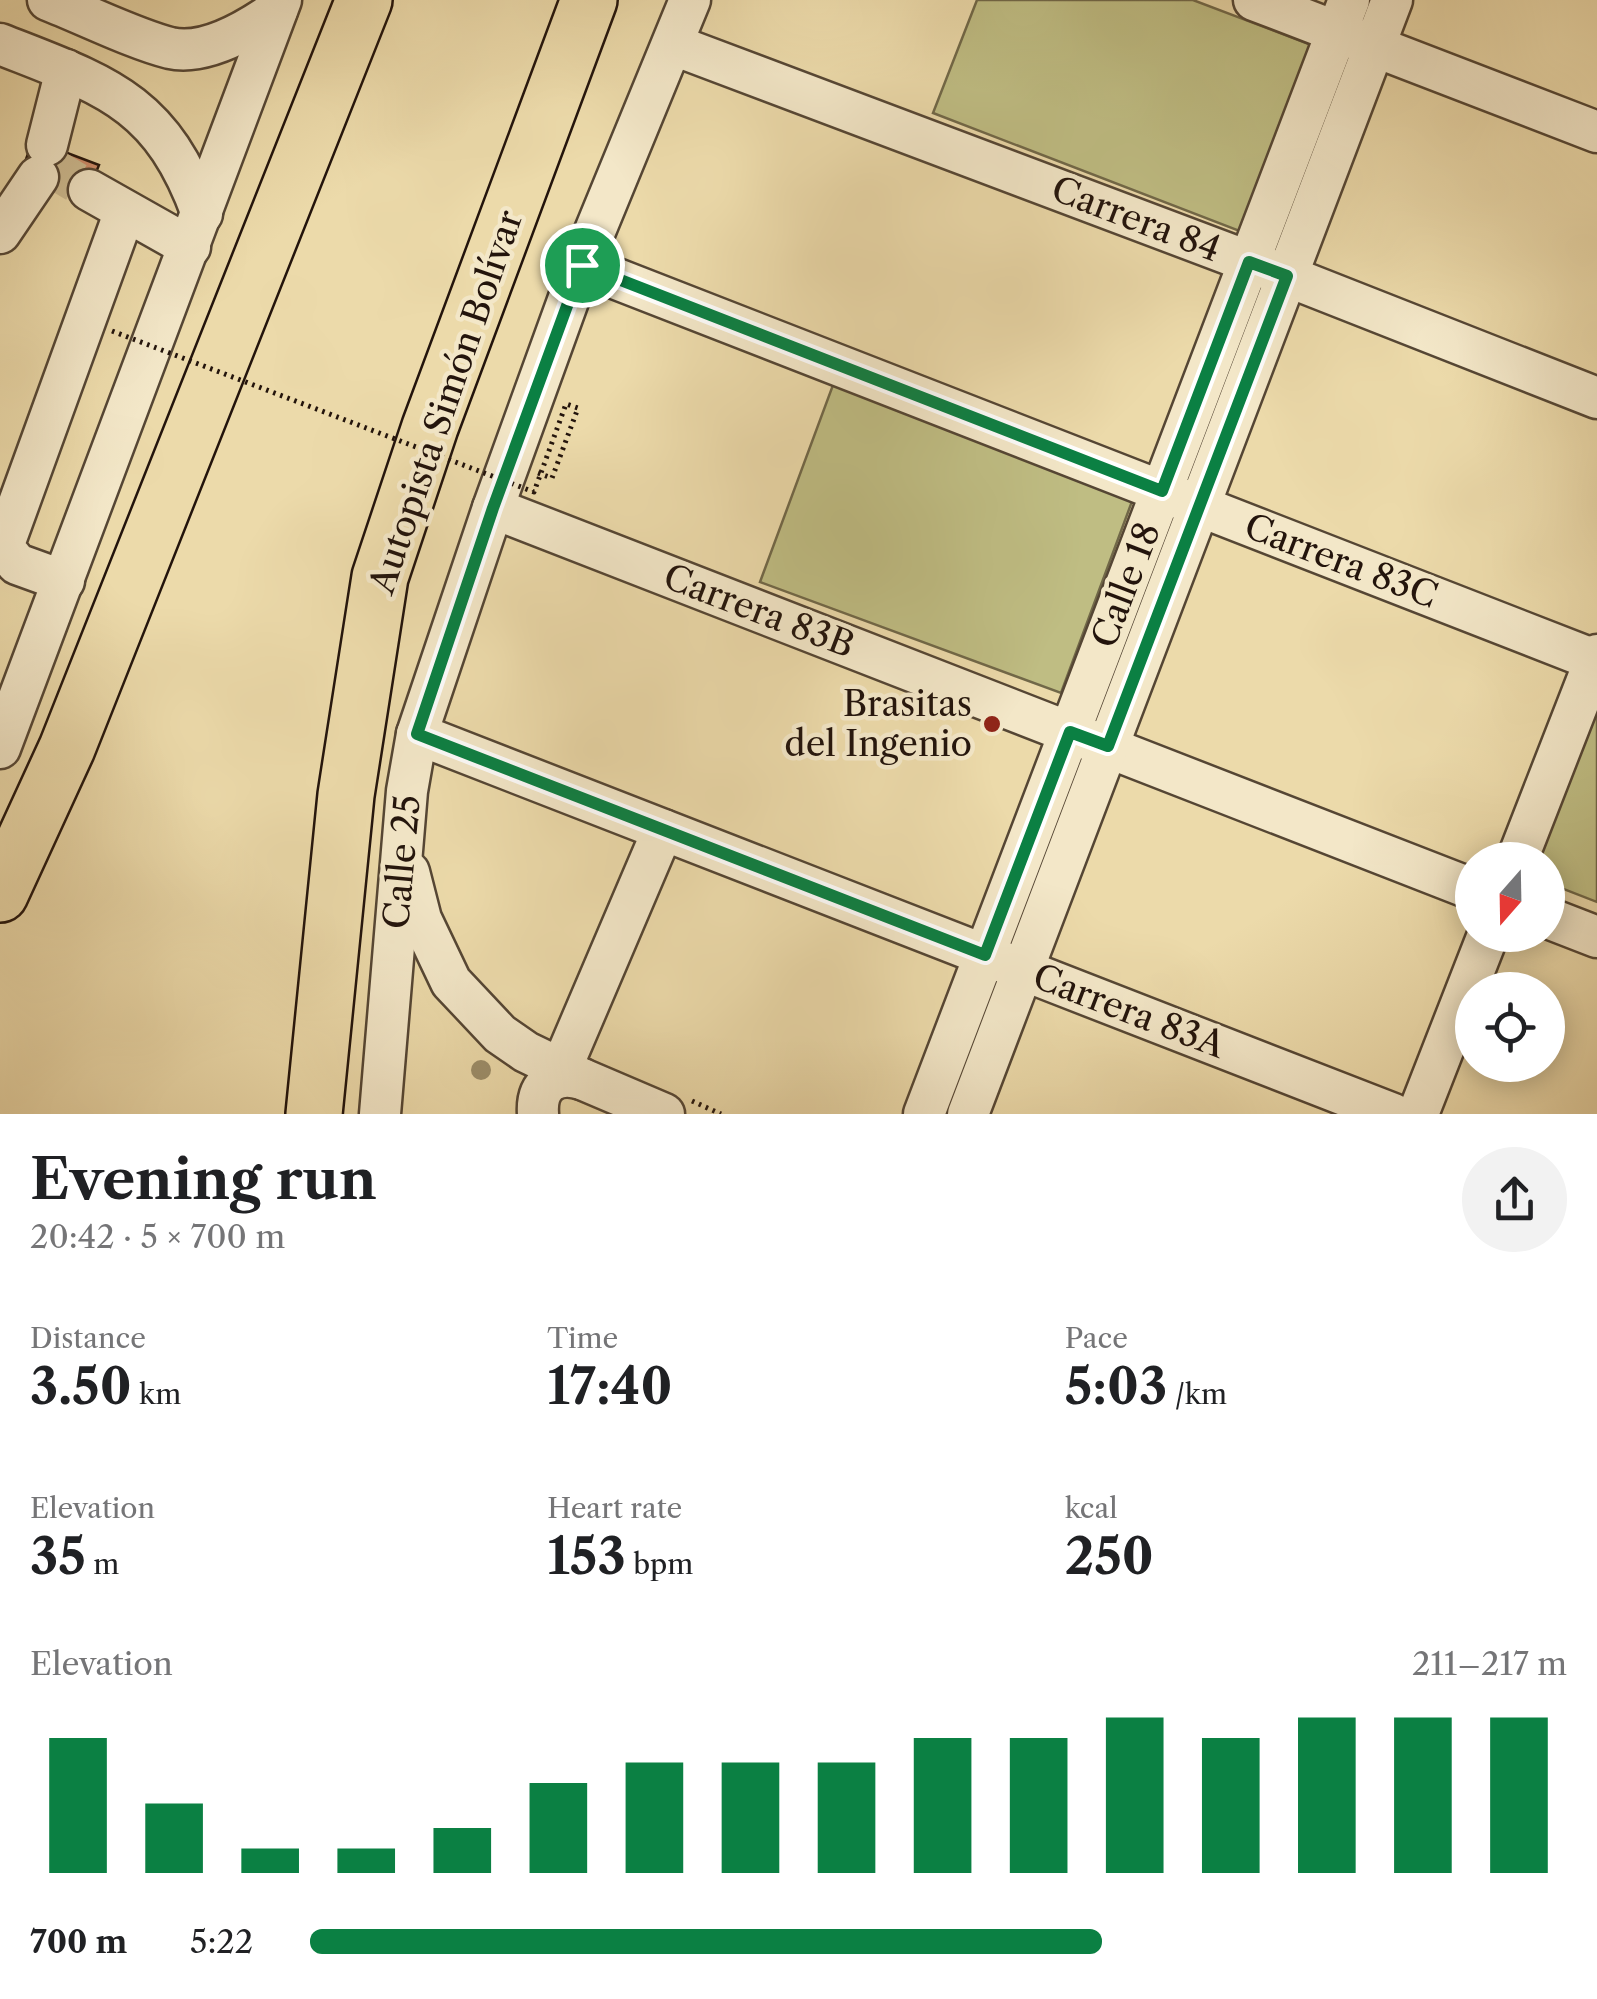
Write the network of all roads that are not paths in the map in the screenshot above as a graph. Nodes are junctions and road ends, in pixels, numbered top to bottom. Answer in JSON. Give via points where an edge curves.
{"nodes":[{"id":1,"x":48,"y":0,"type":"edge"},
{"id":2,"x":364,"y":0,"type":"edge"},
{"id":3,"x":589,"y":0,"type":"edge"},
{"id":4,"x":690,"y":0,"type":"edge"},
{"id":5,"x":1254,"y":0,"type":"edge"},
{"id":6,"x":1392,"y":0,"type":"edge"},
{"id":7,"x":279,"y":5,"type":"edge"},
{"id":8,"x":1343,"y":17,"type":"edge"},
{"id":9,"x":0,"y":44,"type":"edge"},
{"id":10,"x":674,"y":45,"type":"junction"},
{"id":11,"x":1374,"y":47,"type":"junction"},
{"id":12,"x":66,"y":70,"type":"junction"},
{"id":13,"x":1597,"y":132,"type":"edge"},
{"id":14,"x":89,"y":190,"type":"tunnel mouth"},
{"id":15,"x":125,"y":210,"type":"junction"},
{"id":16,"x":196,"y":230,"type":"junction"},
{"id":17,"x":0,"y":233,"type":"edge"},
{"id":18,"x":1249,"y":262,"type":"junction"},
{"id":19,"x":582,"y":265,"type":"junction"},
{"id":20,"x":1287,"y":276,"type":"junction"},
{"id":21,"x":1597,"y":398,"type":"edge"},
{"id":22,"x":1162,"y":491,"type":"junction"},
{"id":23,"x":512,"y":503,"type":"junction"},
{"id":24,"x":1200,"y":506,"type":"junction"},
{"id":25,"x":64,"y":581,"type":"junction"},
{"id":26,"x":1596,"y":659,"type":"edge"},
{"id":27,"x":1070,"y":732,"type":"junction"},
{"id":28,"x":417,"y":734,"type":"junction"},
{"id":29,"x":2,"y":739,"type":"edge"},
{"id":30,"x":1108,"y":746,"type":"junction"},
{"id":31,"x":663,"y":830,"type":"junction"},
{"id":32,"x":1524,"y":842,"type":"edge"},
{"id":33,"x":403,"y":849,"type":"junction"},
{"id":34,"x":1455,"y":882,"type":"edge"},
{"id":35,"x":0,"y":894,"type":"edge"},
{"id":36,"x":1565,"y":925,"type":"edge"},
{"id":37,"x":1597,"y":937,"type":"edge"},
{"id":38,"x":1481,"y":952,"type":"edge"},
{"id":39,"x":985,"y":955,"type":"junction"},
{"id":40,"x":1023,"y":970,"type":"junction"},
{"id":41,"x":571,"y":1074,"type":"junction"},
{"id":42,"x":676,"y":1107,"type":"edge"},
{"id":43,"x":314,"y":1114,"type":"edge"},
{"id":44,"x":380,"y":1114,"type":"edge"},
{"id":45,"x":538,"y":1114,"type":"edge"},
{"id":46,"x":924,"y":1114,"type":"edge"},
{"id":47,"x":968,"y":1114,"type":"edge"},
{"id":48,"x":1394,"y":1114,"type":"edge"},
{"id":49,"x":1418,"y":1114,"type":"edge"}],
"edges":[{"from":1,"to":7,"type":"street","via":[[174,49],[242,34]]},
{"from":2,"to":35,"type":"highway","via":[[66,748]]},
{"from":3,"to":43,"type":"highway","name":"Autopista Simón Bolívar","via":[[380,577],[346,795]]},
{"from":4,"to":10,"type":"street","name":"Calle 25"},
{"from":5,"to":8,"type":"street"},
{"from":6,"to":11,"type":"street","name":"Calle 18"},
{"from":7,"to":16,"type":"street"},
{"from":8,"to":11,"type":"street"},
{"from":8,"to":18,"type":"street","name":"Calle 18"},
{"from":9,"to":12,"type":"street"},
{"from":10,"to":18,"type":"street","name":"Carrera 84"},
{"from":10,"to":19,"type":"street","name":"Calle 25"},
{"from":11,"to":13,"type":"street"},
{"from":11,"to":20,"type":"street","name":"Calle 18"},
{"from":12,"to":16,"type":"street","via":[[109,89],[173,151],[189,178]]},
{"from":12,"to":17,"type":"street","via":[[42,161]]},
{"from":14,"to":15,"type":"street"},
{"from":15,"to":16,"type":"street"},
{"from":15,"to":25,"type":"street","via":[[3,548],[17,564]]},
{"from":16,"to":25,"type":"street"},
{"from":18,"to":20,"type":"street","name":"Carrera 84"},
{"from":18,"to":22,"type":"street","name":"Calle 18"},
{"from":19,"to":22,"type":"street","name":"Carrera 83C"},
{"from":19,"to":23,"type":"street","name":"Calle 25"},
{"from":20,"to":21,"type":"street","name":"Carrera 84"},
{"from":20,"to":24,"type":"street","name":"Calle 18"},
{"from":22,"to":24,"type":"street","name":"Carrera 83C"},
{"from":22,"to":27,"type":"street","name":"Calle 18"},
{"from":23,"to":27,"type":"street","name":"Carrera 83B"},
{"from":23,"to":28,"type":"street","name":"Calle 25"},
{"from":24,"to":26,"type":"street","name":"Carrera 83C"},
{"from":24,"to":30,"type":"street","name":"Calle 18"},
{"from":25,"to":29,"type":"street"},
{"from":26,"to":32,"type":"street"},
{"from":27,"to":30,"type":"street","name":"Carrera 83B"},
{"from":27,"to":39,"type":"street","name":"Calle 18"},
{"from":28,"to":31,"type":"street","name":"Carrera 83A"},
{"from":28,"to":33,"type":"street","name":"Calle 25"},
{"from":30,"to":34,"type":"street","name":"Carrera 83B"},
{"from":30,"to":40,"type":"street","name":"Calle 18"},
{"from":31,"to":39,"type":"street","name":"Carrera 83A"},
{"from":31,"to":41,"type":"street"},
{"from":33,"to":41,"type":"street","via":[[421,919],[452,982],[500,1034]]},
{"from":33,"to":44,"type":"street","name":"Calle 25"},
{"from":36,"to":37,"type":"street"},
{"from":38,"to":49,"type":"street"},
{"from":39,"to":40,"type":"street","name":"Carrera 83A"},
{"from":39,"to":46,"type":"street","name":"Calle 18"},
{"from":40,"to":47,"type":"street","name":"Calle 18"},
{"from":40,"to":48,"type":"street","name":"Carrera 83A"},
{"from":41,"to":42,"type":"street"},
{"from":41,"to":45,"type":"street","via":[[543,1086]]}]}
